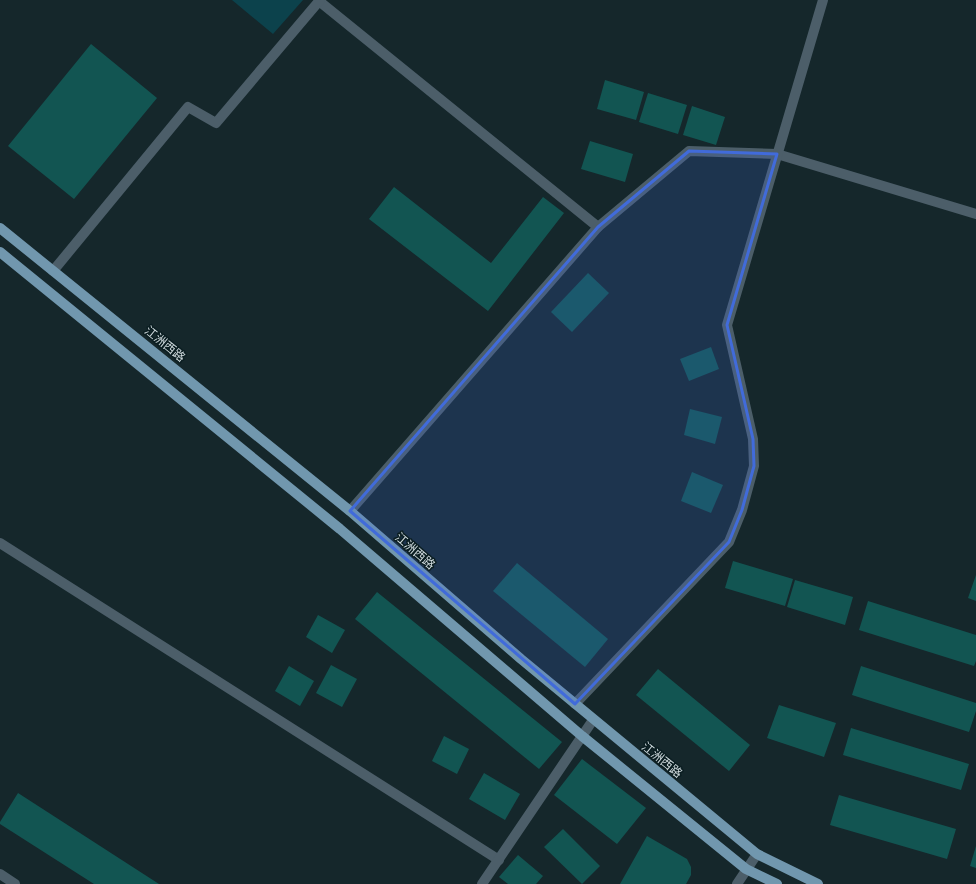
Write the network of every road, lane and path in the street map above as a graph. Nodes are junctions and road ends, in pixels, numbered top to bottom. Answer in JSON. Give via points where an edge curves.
{"nodes":[{"id":1,"x":319,"y":0,"type":"edge"},
{"id":2,"x":823,"y":0,"type":"edge"},
{"id":3,"x":777,"y":154,"type":"junction"},
{"id":4,"x":976,"y":214,"type":"edge"},
{"id":5,"x":598,"y":227,"type":"junction"},
{"id":6,"x":0,"y":228,"type":"edge"},
{"id":7,"x":0,"y":252,"type":"edge"},
{"id":8,"x":54,"y":271,"type":"junction"},
{"id":9,"x":350,"y":511,"type":"junction"},
{"id":10,"x":0,"y":543,"type":"edge"},
{"id":11,"x":575,"y":704,"type":"junction"},
{"id":12,"x":593,"y":720,"type":"junction"},
{"id":13,"x":582,"y":736,"type":"junction"},
{"id":14,"x":757,"y":854,"type":"junction"},
{"id":15,"x":499,"y":860,"type":"junction"},
{"id":16,"x":746,"y":869,"type":"junction"},
{"id":17,"x":0,"y":874,"type":"edge"},
{"id":18,"x":16,"y":884,"type":"edge"},
{"id":19,"x":482,"y":884,"type":"edge"},
{"id":20,"x":737,"y":884,"type":"edge"},
{"id":21,"x":777,"y":884,"type":"edge"},
{"id":22,"x":818,"y":884,"type":"edge"}],
"edges":[{"from":1,"to":5,"type":"street"},
{"from":1,"to":8,"type":"street","via":[[216,123],[188,107]]},
{"from":2,"to":3,"type":"street"},
{"from":3,"to":4,"type":"street"},
{"from":3,"to":5,"type":"street","via":[[689,151]]},
{"from":3,"to":11,"type":"street","via":[[727,325],[754,439],[754,466],[742,510],[729,542]]},
{"from":5,"to":9,"type":"street"},
{"from":6,"to":8,"type":"main road","name":"江洲西路"},
{"from":7,"to":13,"type":"main road","via":[[340,529]]},
{"from":8,"to":9,"type":"main road","name":"江洲西路"},
{"from":9,"to":11,"type":"main road","name":"江洲西路"},
{"from":10,"to":15,"type":"street"},
{"from":11,"to":12,"type":"main road","name":"江洲西路"},
{"from":12,"to":13,"type":"street"},
{"from":12,"to":14,"type":"main road","name":"江洲西路"},
{"from":13,"to":15,"type":"street"},
{"from":13,"to":16,"type":"main road"},
{"from":14,"to":16,"type":"street"},
{"from":14,"to":22,"type":"main road","name":"江洲西路"},
{"from":15,"to":19,"type":"street"},
{"from":16,"to":20,"type":"street"},
{"from":16,"to":21,"type":"main road"},
{"from":17,"to":18,"type":"street"}]}
